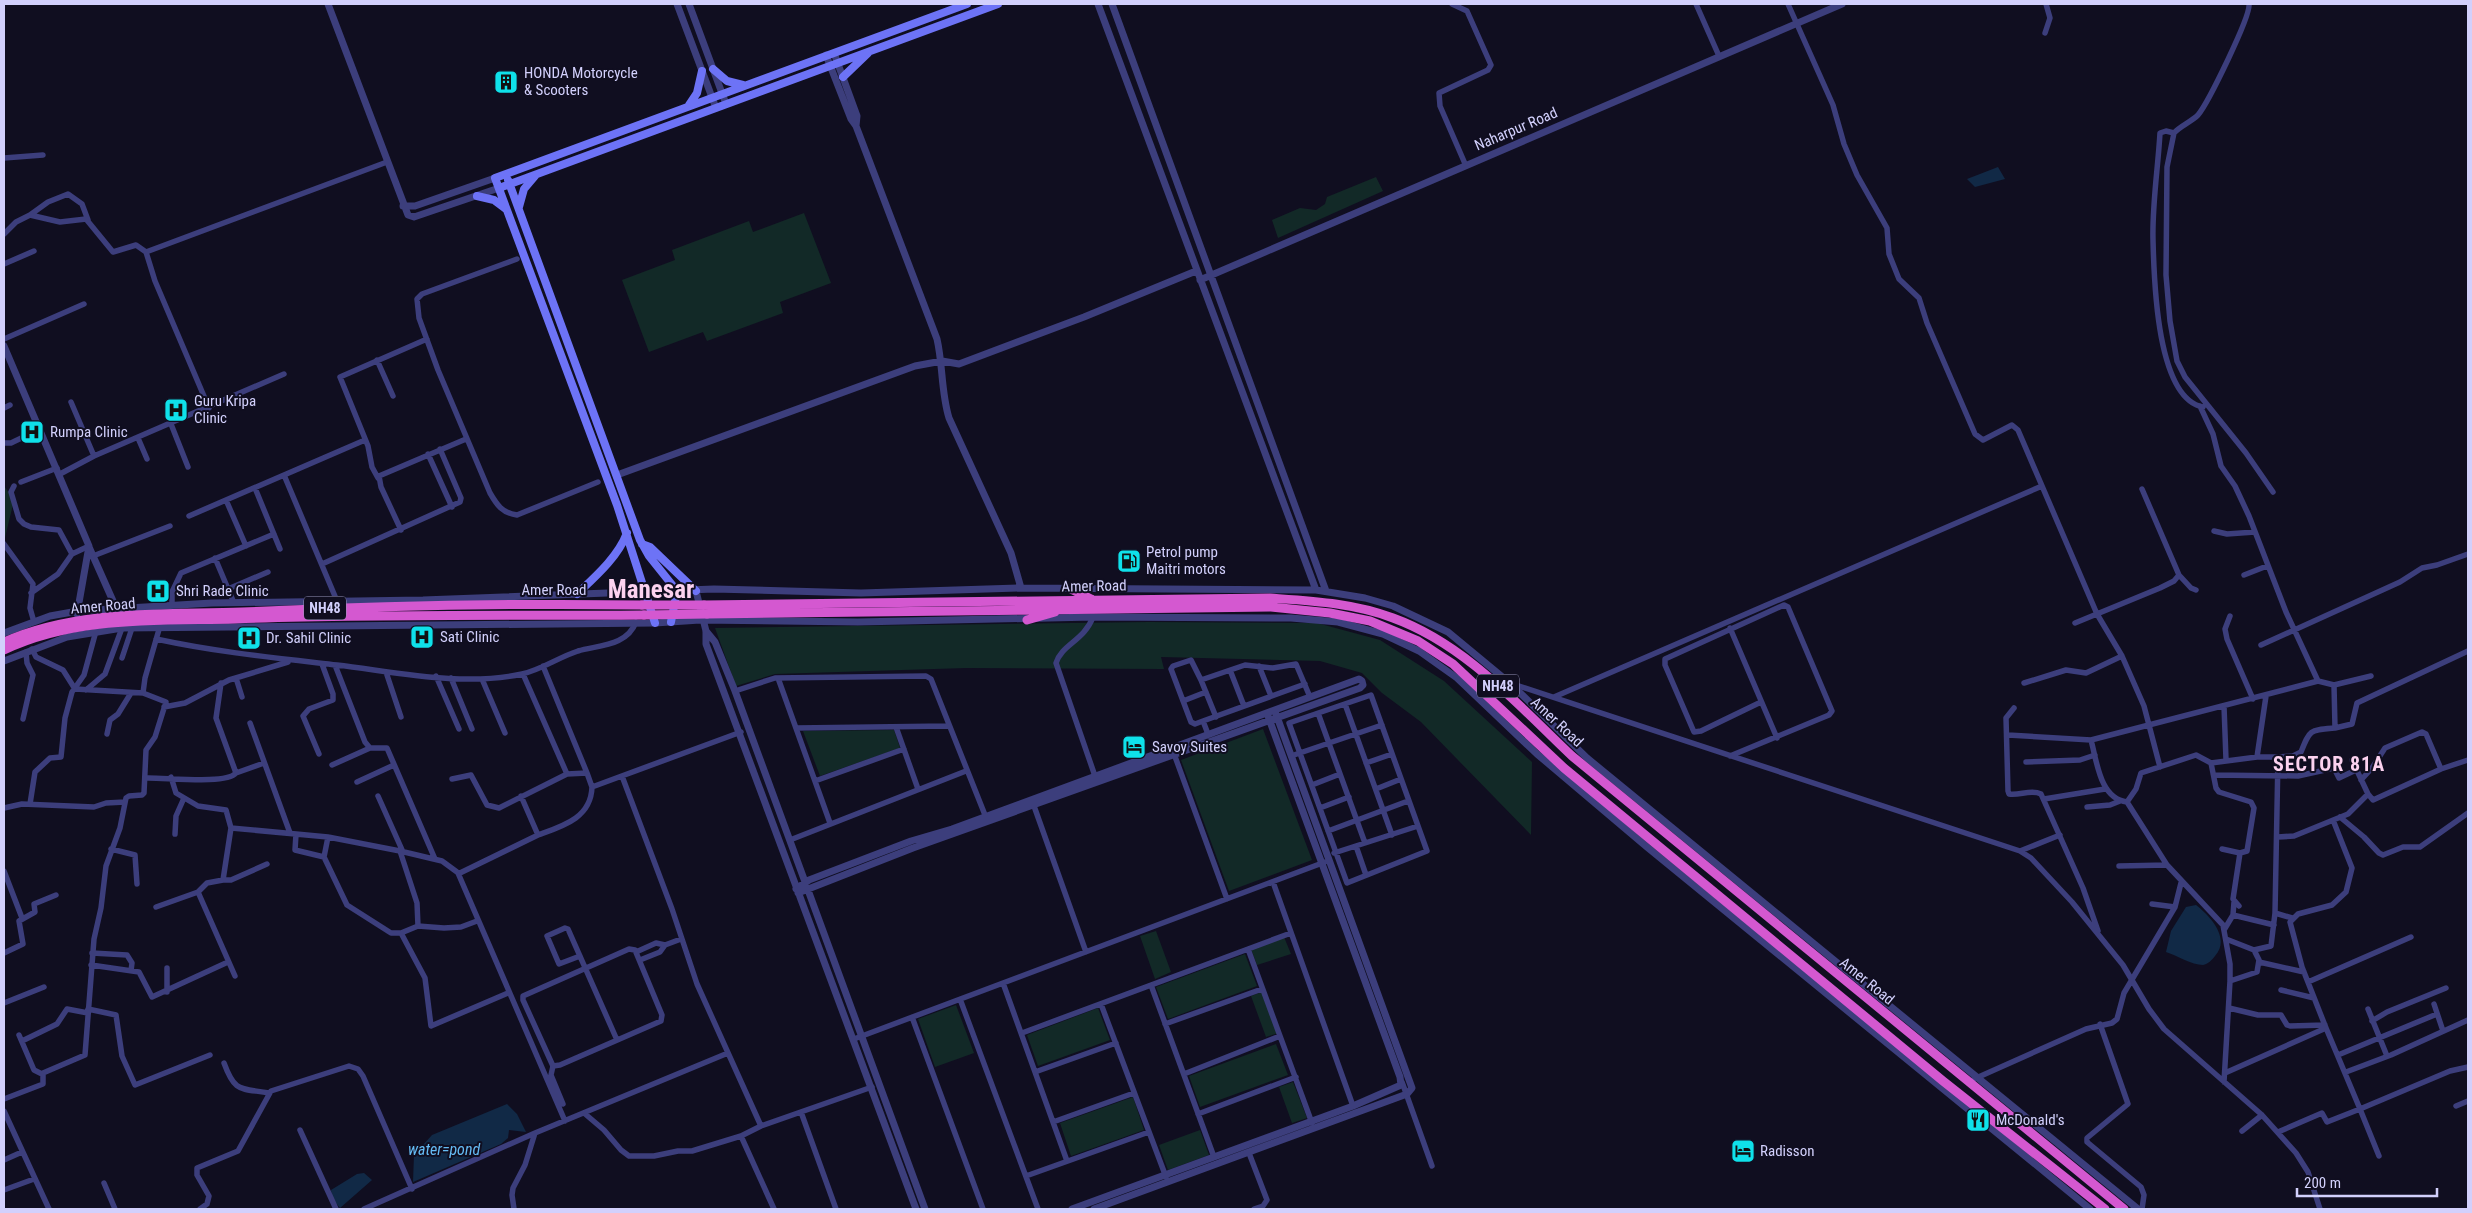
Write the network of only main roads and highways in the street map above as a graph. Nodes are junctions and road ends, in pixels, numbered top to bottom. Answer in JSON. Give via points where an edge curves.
{"nodes":[{"id":1,"x":968,"y":4,"type":"edge"},
{"id":2,"x":998,"y":4,"type":"edge"},
{"id":3,"x":872,"y":50,"type":"junction"},
{"id":4,"x":713,"y":69,"type":"road end"},
{"id":5,"x":702,"y":71,"type":"road end"},
{"id":6,"x":843,"y":77,"type":"road end"},
{"id":7,"x":748,"y":84,"type":"junction"},
{"id":8,"x":685,"y":107,"type":"junction"},
{"id":9,"x":506,"y":174,"type":"junction"},
{"id":10,"x":536,"y":174,"type":"junction"},
{"id":11,"x":510,"y":184,"type":"junction"},
{"id":12,"x":499,"y":188,"type":"junction"},
{"id":13,"x":477,"y":196,"type":"road end"},
{"id":14,"x":519,"y":209,"type":"junction"},
{"id":15,"x":507,"y":211,"type":"junction"},
{"id":16,"x":534,"y":249,"type":"junction"},
{"id":17,"x":524,"y":253,"type":"junction"},
{"id":18,"x":627,"y":533,"type":"junction"},
{"id":19,"x":642,"y":544,"type":"junction"},
{"id":20,"x":1071,"y":589,"type":"road end"},
{"id":21,"x":696,"y":591,"type":"road end"},
{"id":22,"x":577,"y":594,"type":"road end"},
{"id":23,"x":423,"y":600,"type":"road end"},
{"id":24,"x":1094,"y":600,"type":"junction"},
{"id":25,"x":411,"y":605,"type":"junction"},
{"id":26,"x":1064,"y":609,"type":"junction"},
{"id":27,"x":705,"y":613,"type":"junction"},
{"id":28,"x":430,"y":617,"type":"junction"},
{"id":29,"x":1027,"y":620,"type":"road end"},
{"id":30,"x":671,"y":622,"type":"road end"},
{"id":31,"x":452,"y":623,"type":"road end"},
{"id":32,"x":656,"y":623,"type":"road end"},
{"id":33,"x":4,"y":642,"type":"edge"},
{"id":34,"x":19,"y":643,"type":"junction"},
{"id":35,"x":4,"y":650,"type":"edge"},
{"id":36,"x":27,"y":651,"type":"road end"},
{"id":37,"x":1532,"y":705,"type":"road end"},
{"id":38,"x":1525,"y":712,"type":"junction"},
{"id":39,"x":2105,"y":1209,"type":"edge"},
{"id":40,"x":2124,"y":1209,"type":"edge"}],
"edges":[{"from":1,"to":7,"type":"main road"},
{"from":2,"to":3,"type":"main road"},
{"from":3,"to":6,"type":"main road"},
{"from":3,"to":10,"type":"main road"},
{"from":4,"to":7,"type":"main road","via":[[733,84]]},
{"from":5,"to":8,"type":"main road","via":[[697,93]]},
{"from":7,"to":8,"type":"main road"},
{"from":8,"to":9,"type":"main road"},
{"from":9,"to":11,"type":"main road"},
{"from":9,"to":12,"type":"main road","via":[[495,178]]},
{"from":10,"to":11,"type":"main road"},
{"from":10,"to":14,"type":"main road","via":[[524,189]]},
{"from":11,"to":12,"type":"main road"},
{"from":11,"to":14,"type":"main road"},
{"from":12,"to":15,"type":"main road"},
{"from":13,"to":15,"type":"main road","via":[[494,200]]},
{"from":14,"to":16,"type":"main road"},
{"from":15,"to":17,"type":"main road"},
{"from":16,"to":17,"type":"main road"},
{"from":16,"to":19,"type":"main road"},
{"from":17,"to":18,"type":"main road"},
{"from":18,"to":22,"type":"main road","via":[[621,546]]},
{"from":18,"to":32,"type":"main road"},
{"from":19,"to":21,"type":"main road","via":[[650,547]]},
{"from":19,"to":30,"type":"main road","via":[[678,591]]},
{"from":20,"to":24,"type":"highway"},
{"from":23,"to":25,"type":"highway"},
{"from":24,"to":27,"type":"highway","name":"Amer Road","number":"NH48"},
{"from":24,"to":38,"type":"highway","name":"Amer Road","number":"NH48","via":[[1270,598],[1334,603],[1368,610],[1430,635],[1508,688]]},
{"from":25,"to":27,"type":"highway","name":"Amer Road","number":"NH48","bridge":true,"via":[[642,605]]},
{"from":25,"to":33,"type":"highway","name":"Amer Road","number":"NH48","via":[[117,612],[77,616]]},
{"from":26,"to":27,"type":"highway","name":"Amer Road","number":"NH48"},
{"from":26,"to":29,"type":"highway"},
{"from":26,"to":39,"type":"highway","name":"Amer Road","number":"NH48","via":[[1272,607],[1370,621],[1418,641],[1453,664],[1531,743],[2013,1141],[2069,1186]]},
{"from":27,"to":28,"type":"highway","name":"Amer Road","number":"NH48","bridge":true},
{"from":28,"to":31,"type":"highway"},
{"from":28,"to":34,"type":"highway","name":"Amer Road","number":"NH48","via":[[76,627]]},
{"from":34,"to":35,"type":"highway","name":"Amer Road","number":"NH48"},
{"from":34,"to":36,"type":"highway"},
{"from":37,"to":38,"type":"highway"},
{"from":38,"to":40,"type":"highway","name":"Amer Road","number":"NH48","via":[[1572,756],[1859,986]]}]}
